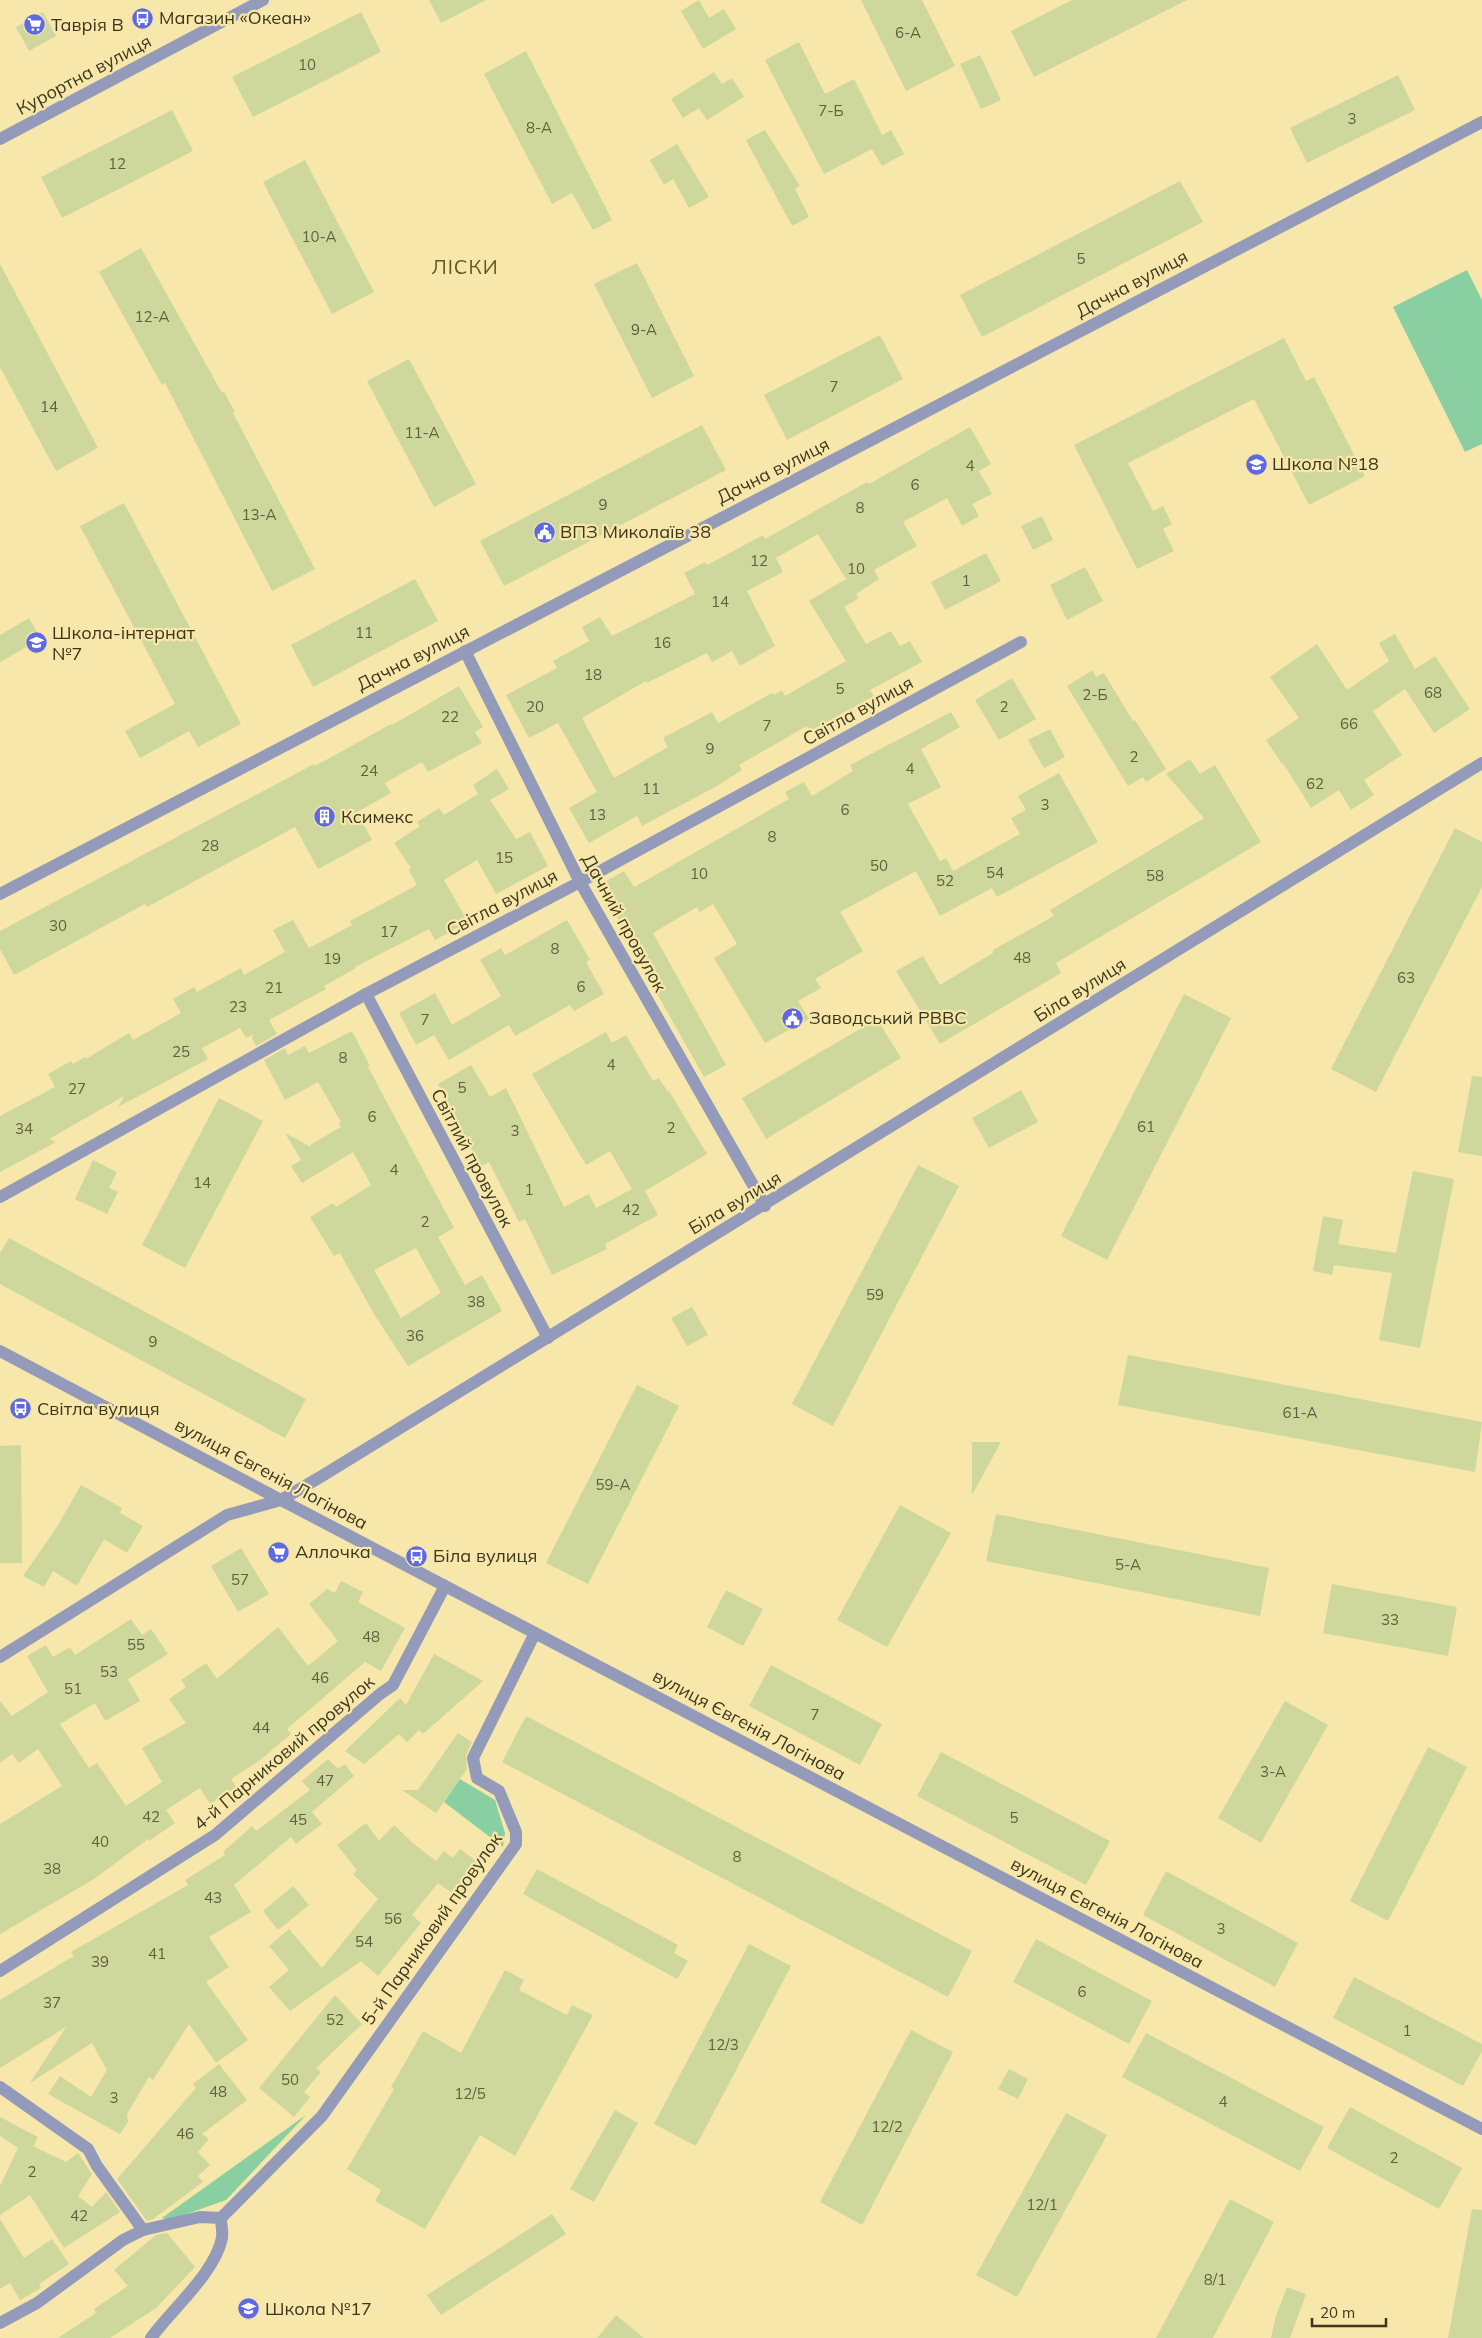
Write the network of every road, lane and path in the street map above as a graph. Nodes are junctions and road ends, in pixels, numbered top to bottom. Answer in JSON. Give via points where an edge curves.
{"nodes":[{"id":1,"x":263,"y":0,"type":"edge"},
{"id":2,"x":1482,"y":122,"type":"edge"},
{"id":3,"x":0,"y":139,"type":"edge"},
{"id":4,"x":1021,"y":642,"type":"dead end"},
{"id":5,"x":465,"y":651,"type":"junction"},
{"id":6,"x":1482,"y":763,"type":"edge"},
{"id":7,"x":580,"y":882,"type":"junction"},
{"id":8,"x":0,"y":894,"type":"edge"},
{"id":9,"x":366,"y":994,"type":"junction"},
{"id":10,"x":0,"y":1197,"type":"edge"},
{"id":11,"x":765,"y":1206,"type":"junction"},
{"id":12,"x":548,"y":1338,"type":"junction"},
{"id":13,"x":0,"y":1351,"type":"edge"},
{"id":14,"x":281,"y":1500,"type":"junction"},
{"id":15,"x":445,"y":1586,"type":"junction"},
{"id":16,"x":535,"y":1633,"type":"junction"},
{"id":17,"x":0,"y":1657,"type":"edge"},
{"id":18,"x":0,"y":1971,"type":"edge"},
{"id":19,"x":0,"y":2087,"type":"edge"},
{"id":20,"x":1482,"y":2130,"type":"edge"},
{"id":21,"x":221,"y":2218,"type":"junction"},
{"id":22,"x":143,"y":2230,"type":"junction"},
{"id":23,"x":0,"y":2323,"type":"edge"},
{"id":24,"x":151,"y":2338,"type":"edge"}],
"edges":[{"from":1,"to":3,"type":"street","name":"Курортна вулиця"},
{"from":2,"to":5,"type":"street","name":"Дачна вулиця"},
{"from":4,"to":7,"type":"street","name":"Світла вулиця"},
{"from":5,"to":7,"type":"street","name":"Дачний провулок"},
{"from":5,"to":8,"type":"street","name":"Дачна вулиця"},
{"from":6,"to":11,"type":"street","name":"Біла вулиця"},
{"from":7,"to":9,"type":"street","name":"Світла вулиця"},
{"from":7,"to":11,"type":"street","name":"Дачний провулок"},
{"from":9,"to":10,"type":"street","name":"Світла вулиця"},
{"from":9,"to":12,"type":"street","name":"Світлий провулок"},
{"from":11,"to":12,"type":"street","name":"Біла вулиця"},
{"from":12,"to":14,"type":"street","name":"Біла вулиця"},
{"from":13,"to":14,"type":"street","name":"вулиця Євгенія Логінова"},
{"from":14,"to":15,"type":"street","name":"вулиця Євгенія Логінова"},
{"from":14,"to":17,"type":"street","name":"Біла вулиця","via":[[227,1515]]},
{"from":15,"to":16,"type":"street","name":"вулиця Євгенія Логінова"},
{"from":15,"to":18,"type":"street","name":"4-й Парниковий провулок","via":[[393,1686],[215,1835]]},
{"from":16,"to":20,"type":"street","name":"вулиця Євгенія Логінова"},
{"from":16,"to":21,"type":"street","name":"5-й Парниковий провулок","via":[[473,1758],[476,1778],[499,1790],[516,1832],[516,1844],[322,2116]]},
{"from":19,"to":22,"type":"street","via":[[88,2149]]},
{"from":21,"to":22,"type":"street","via":[[200,2218]]},
{"from":21,"to":24,"type":"street","via":[[222,2237],[212,2260]]},
{"from":22,"to":23,"type":"street","via":[[123,2240],[37,2303]]}]}
